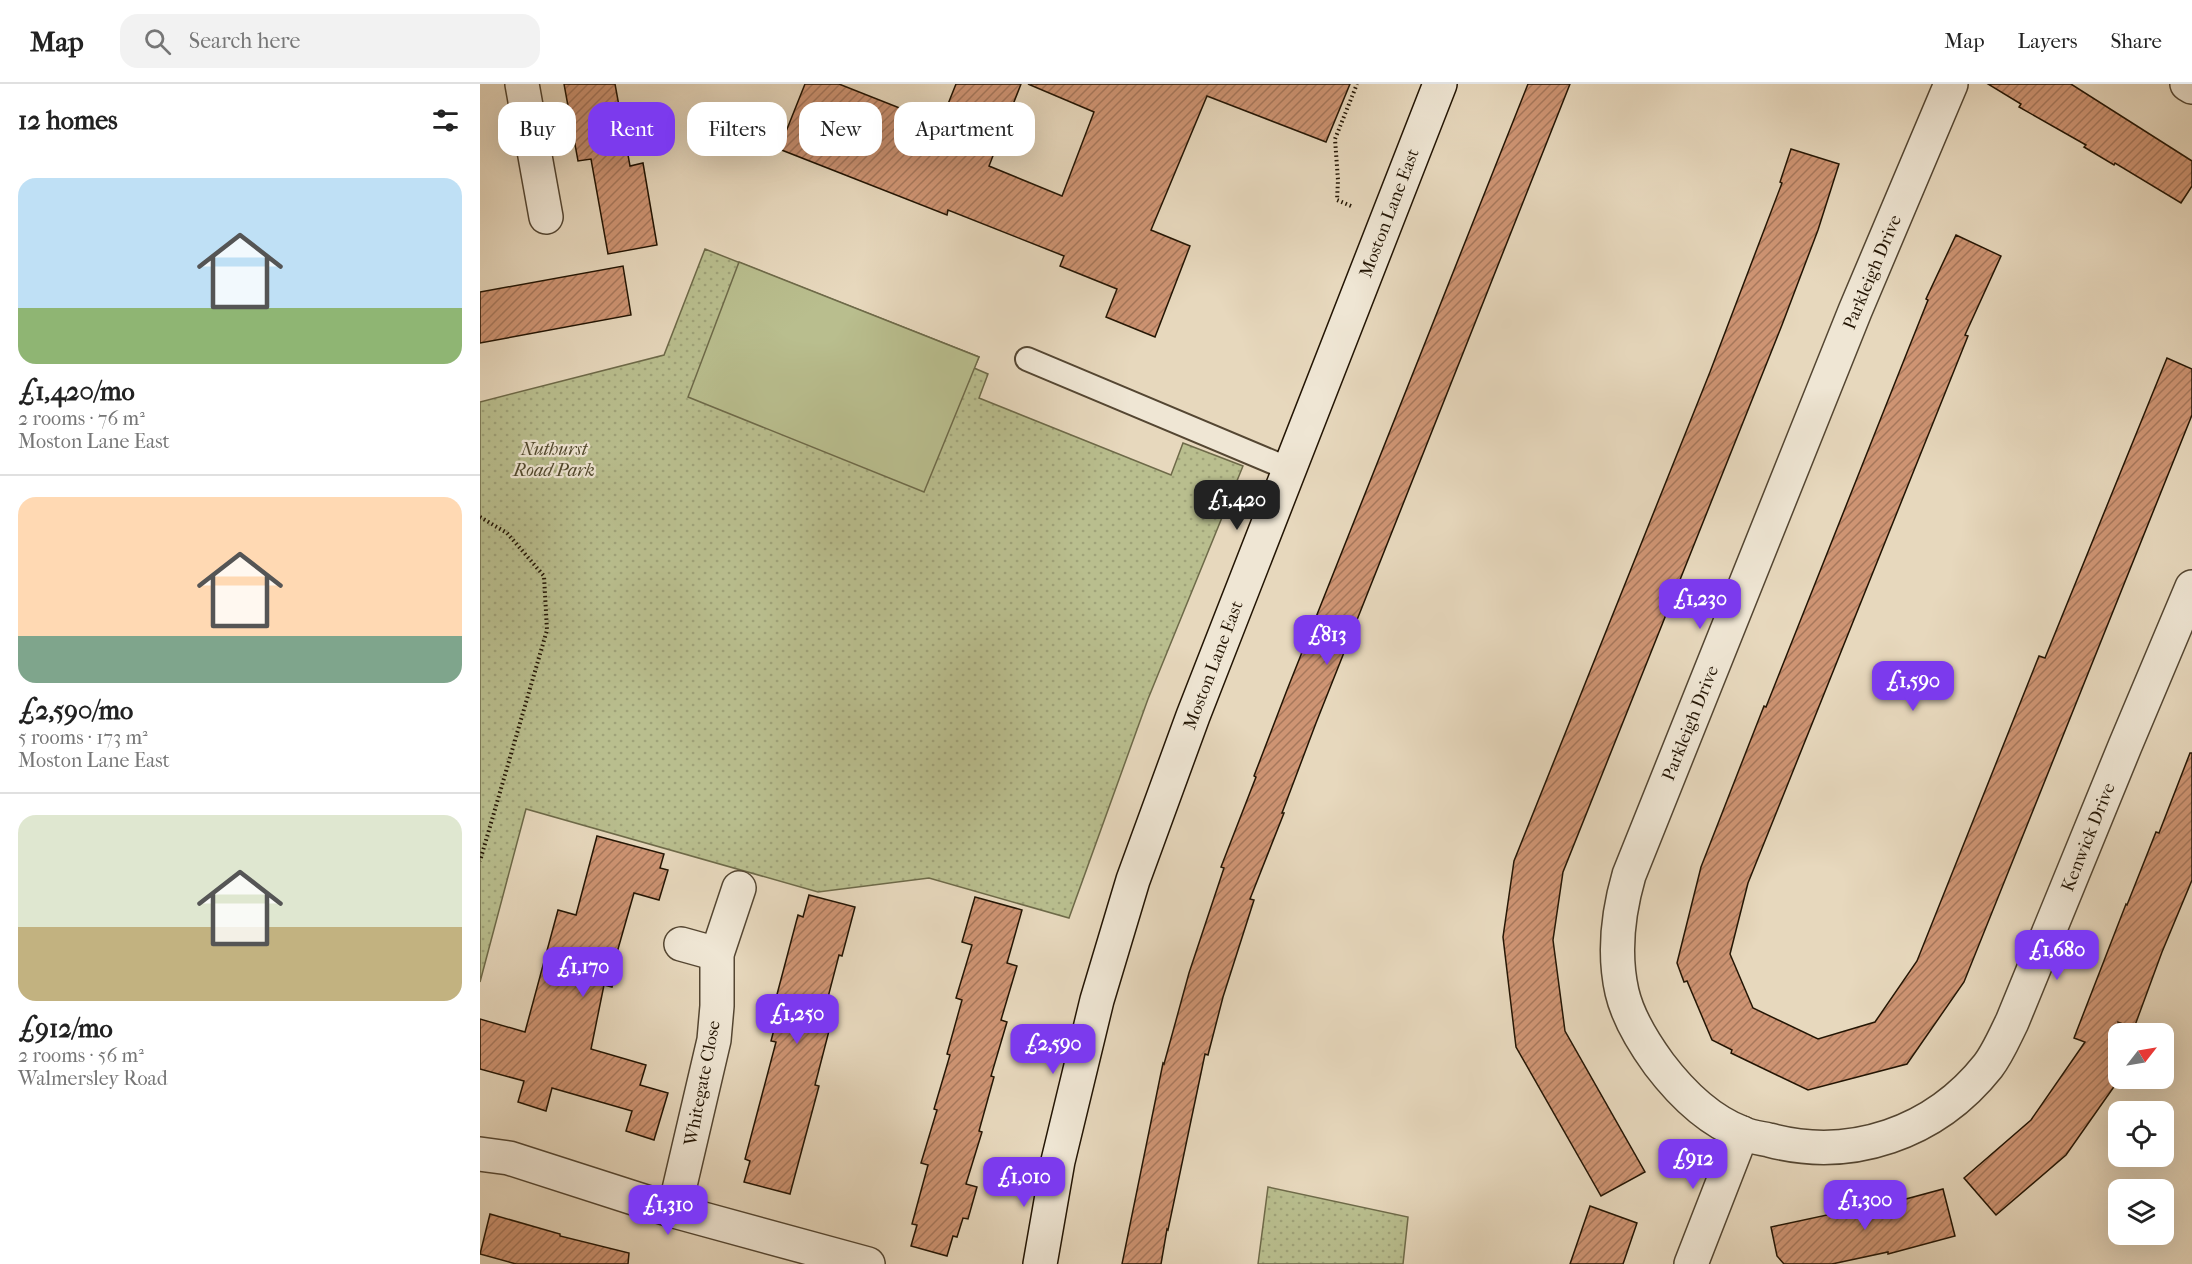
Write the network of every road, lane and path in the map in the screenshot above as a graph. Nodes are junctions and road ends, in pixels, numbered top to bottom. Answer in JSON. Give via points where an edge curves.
{"nodes":[{"id":1,"x":522,"y":84,"type":"edge"},
{"id":2,"x":1357,"y":84,"type":"edge"},
{"id":3,"x":1440,"y":84,"type":"edge"},
{"id":4,"x":1950,"y":84,"type":"edge"},
{"id":5,"x":2187,"y":84,"type":"edge"},
{"id":6,"x":2192,"y":87,"type":"edge"},
{"id":7,"x":1351,"y":206,"type":"dead end"},
{"id":8,"x":546,"y":218,"type":"dead end"},
{"id":9,"x":1027,"y":359,"type":"dead end"},
{"id":10,"x":1289,"y":469,"type":"junction"},
{"id":11,"x":480,"y":517,"type":"edge"},
{"id":12,"x":2192,"y":588,"type":"edge"},
{"id":13,"x":480,"y":861,"type":"edge"},
{"id":14,"x":739,"y":888,"type":"dead end"},
{"id":15,"x":681,"y":944,"type":"dead end"},
{"id":16,"x":717,"y":954,"type":"junction"},
{"id":17,"x":1742,"y":1133,"type":"junction"},
{"id":18,"x":480,"y":1154,"type":"edge"},
{"id":19,"x":674,"y":1211,"type":"junction"},
{"id":20,"x":868,"y":1264,"type":"edge"},
{"id":21,"x":1040,"y":1264,"type":"edge"},
{"id":22,"x":1691,"y":1264,"type":"edge"}],
"edges":[{"from":1,"to":8,"type":"street"},
{"from":2,"to":7,"type":"path","via":[[1335,139],[1336,200]]},
{"from":3,"to":10,"type":"street","name":"Moston Lane East"},
{"from":4,"to":17,"type":"street","name":"Parkleigh Drive","via":[[1633,864],[1621,902],[1617,959],[1622,993],[1634,1024],[1671,1080],[1715,1118]]},
{"from":5,"to":6,"type":"street"},
{"from":9,"to":10,"type":"lane"},
{"from":10,"to":21,"type":"street","name":"Moston Lane East","via":[[1192,716],[1133,880],[1097,1000],[1058,1161]]},
{"from":11,"to":13,"type":"path","via":[[507,533],[544,576],[547,630]]},
{"from":12,"to":17,"type":"street","name":"Kenwick Drive","via":[[2012,1022],[1989,1064],[1969,1088],[1940,1111],[1908,1130],[1872,1142],[1828,1148],[1791,1146]]},
{"from":14,"to":16,"type":"street","name":"Whitegate Close"},
{"from":15,"to":16,"type":"street"},
{"from":16,"to":19,"type":"street","name":"Whitegate Close","via":[[714,1040]]},
{"from":17,"to":22,"type":"street"},
{"from":18,"to":19,"type":"street","via":[[509,1158]]},
{"from":19,"to":20,"type":"street"}]}
